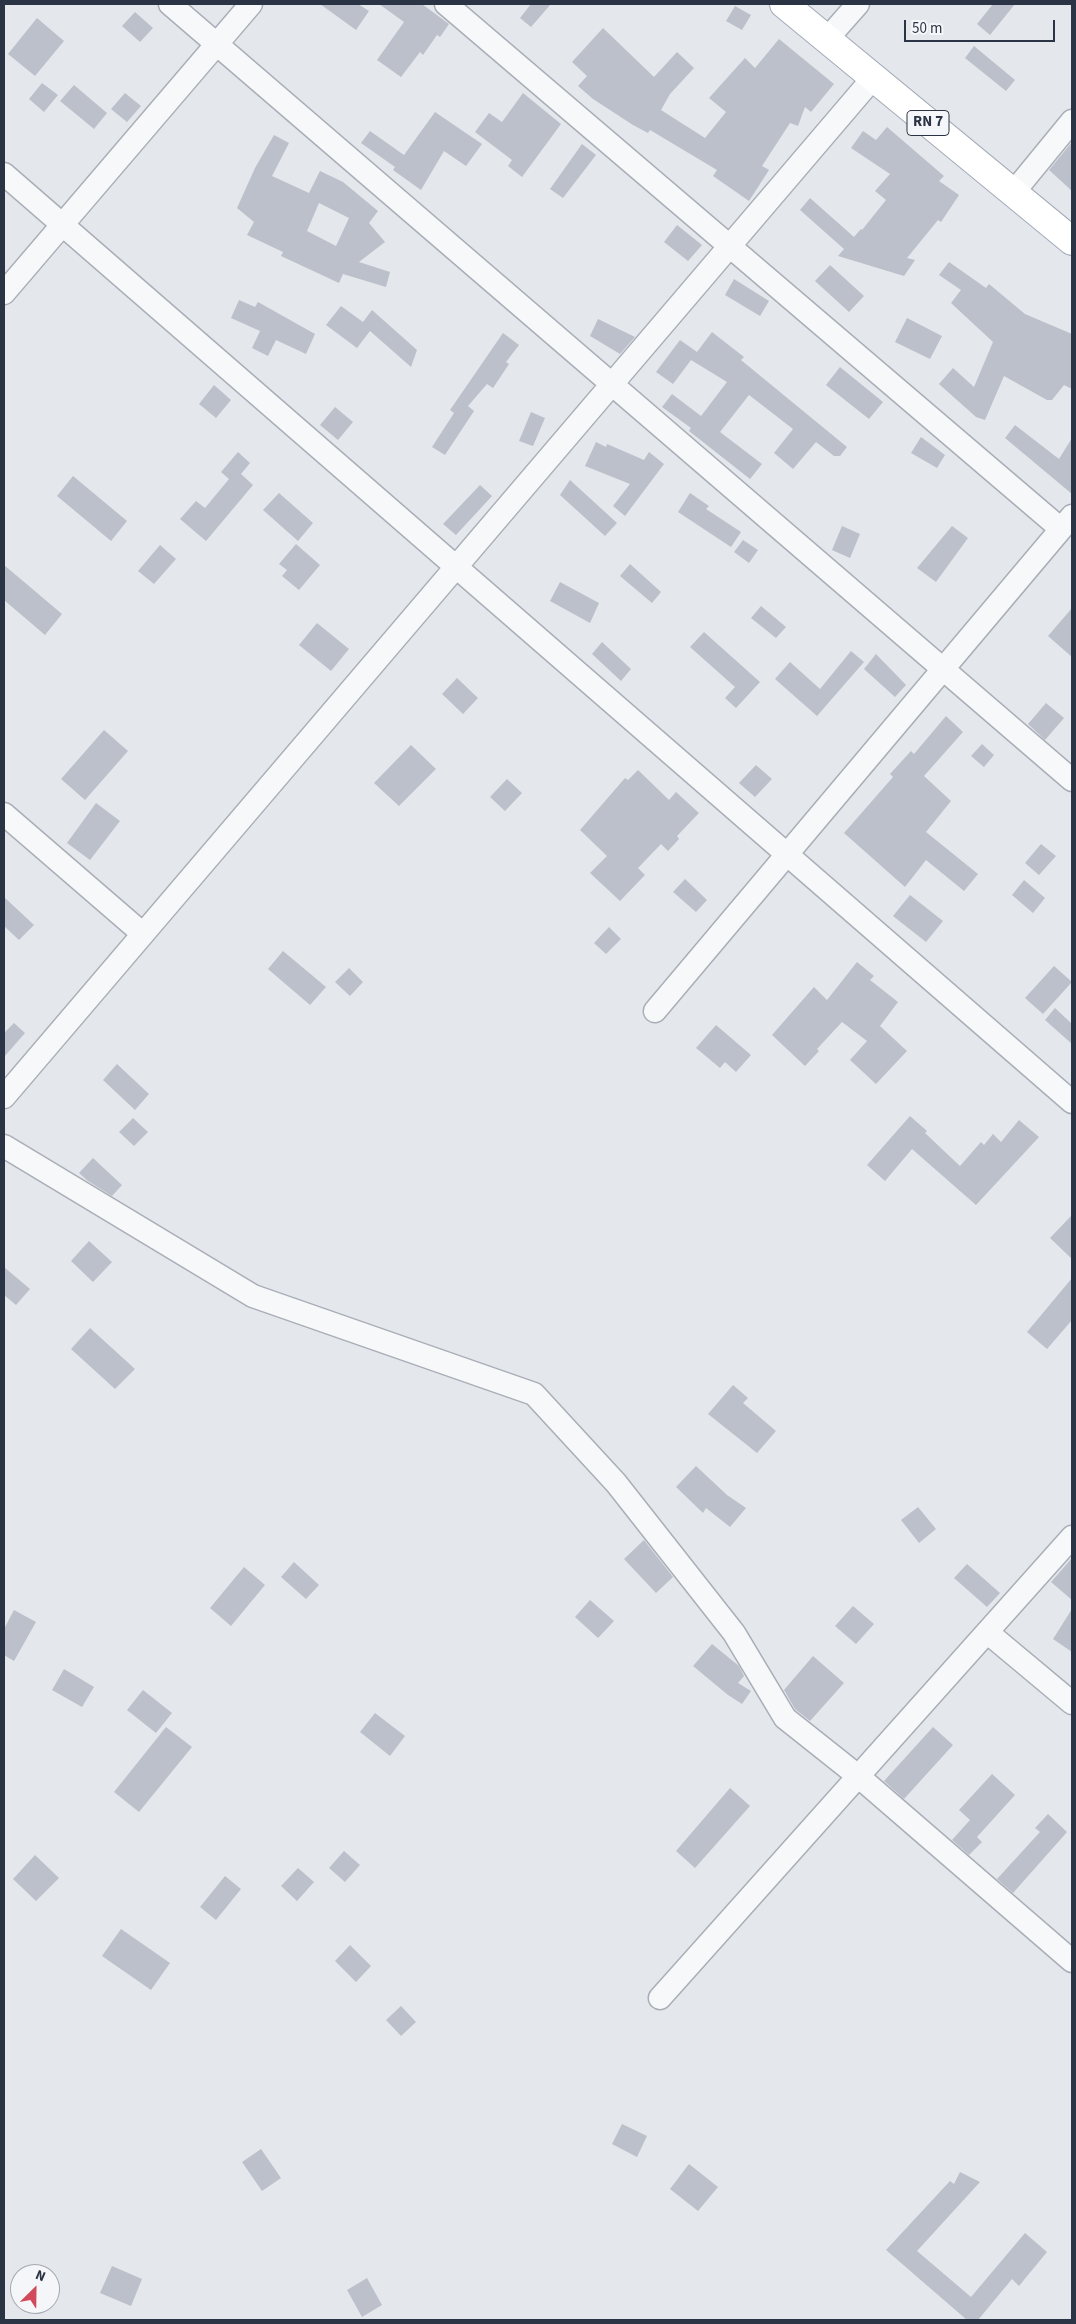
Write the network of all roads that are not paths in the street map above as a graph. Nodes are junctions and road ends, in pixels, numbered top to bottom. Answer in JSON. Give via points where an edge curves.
{"nodes":[{"id":1,"x":170,"y":4,"type":"edge"},
{"id":2,"x":251,"y":4,"type":"edge"},
{"id":3,"x":446,"y":4,"type":"edge"},
{"id":4,"x":784,"y":4,"type":"edge"},
{"id":5,"x":858,"y":4,"type":"edge"},
{"id":6,"x":827,"y":39,"type":"junction"},
{"id":7,"x":217,"y":44,"type":"junction"},
{"id":8,"x":873,"y":78,"type":"junction"},
{"id":9,"x":1072,"y":121,"type":"edge"},
{"id":10,"x":4,"y":174,"type":"edge"},
{"id":11,"x":1013,"y":193,"type":"junction"},
{"id":12,"x":62,"y":225,"type":"junction"},
{"id":13,"x":1072,"y":241,"type":"edge"},
{"id":14,"x":730,"y":246,"type":"junction"},
{"id":15,"x":4,"y":293,"type":"edge"},
{"id":16,"x":612,"y":384,"type":"junction"},
{"id":17,"x":1067,"y":522,"type":"edge"},
{"id":18,"x":456,"y":566,"type":"junction"},
{"id":19,"x":943,"y":669,"type":"junction"},
{"id":20,"x":1072,"y":780,"type":"edge"},
{"id":21,"x":4,"y":814,"type":"edge"},
{"id":22,"x":787,"y":854,"type":"junction"},
{"id":23,"x":143,"y":934,"type":"junction"},
{"id":24,"x":655,"y":1012,"type":"dead end"},
{"id":25,"x":4,"y":1097,"type":"edge"},
{"id":26,"x":1072,"y":1102,"type":"edge"},
{"id":27,"x":4,"y":1146,"type":"edge"},
{"id":28,"x":1072,"y":1537,"type":"edge"},
{"id":29,"x":987,"y":1632,"type":"junction"},
{"id":30,"x":1072,"y":1703,"type":"edge"},
{"id":31,"x":858,"y":1776,"type":"junction"},
{"id":32,"x":1072,"y":1961,"type":"edge"},
{"id":33,"x":660,"y":1998,"type":"dead end"}],
"edges":[{"from":1,"to":7,"type":"street"},
{"from":2,"to":7,"type":"street"},
{"from":3,"to":14,"type":"street"},
{"from":4,"to":6,"type":"main road","number":"RN 7"},
{"from":5,"to":6,"type":"street"},
{"from":6,"to":8,"type":"main road","number":"RN 7"},
{"from":7,"to":12,"type":"street"},
{"from":7,"to":16,"type":"street"},
{"from":8,"to":11,"type":"main road","number":"RN 7"},
{"from":8,"to":14,"type":"street"},
{"from":9,"to":11,"type":"street"},
{"from":10,"to":12,"type":"street"},
{"from":11,"to":13,"type":"main road","number":"RN 7"},
{"from":12,"to":15,"type":"street"},
{"from":12,"to":18,"type":"street"},
{"from":14,"to":16,"type":"street"},
{"from":14,"to":17,"type":"street"},
{"from":16,"to":18,"type":"street"},
{"from":16,"to":19,"type":"street"},
{"from":17,"to":19,"type":"street"},
{"from":18,"to":22,"type":"street"},
{"from":18,"to":23,"type":"street"},
{"from":19,"to":20,"type":"street"},
{"from":19,"to":22,"type":"street"},
{"from":21,"to":23,"type":"street"},
{"from":22,"to":24,"type":"street"},
{"from":22,"to":26,"type":"street"},
{"from":23,"to":25,"type":"street"},
{"from":27,"to":31,"type":"street","via":[[253,1296],[534,1394],[616,1483],[734,1633],[784,1718]]},
{"from":28,"to":29,"type":"street"},
{"from":29,"to":30,"type":"street"},
{"from":29,"to":31,"type":"street"},
{"from":31,"to":32,"type":"street"},
{"from":31,"to":33,"type":"street"}]}
